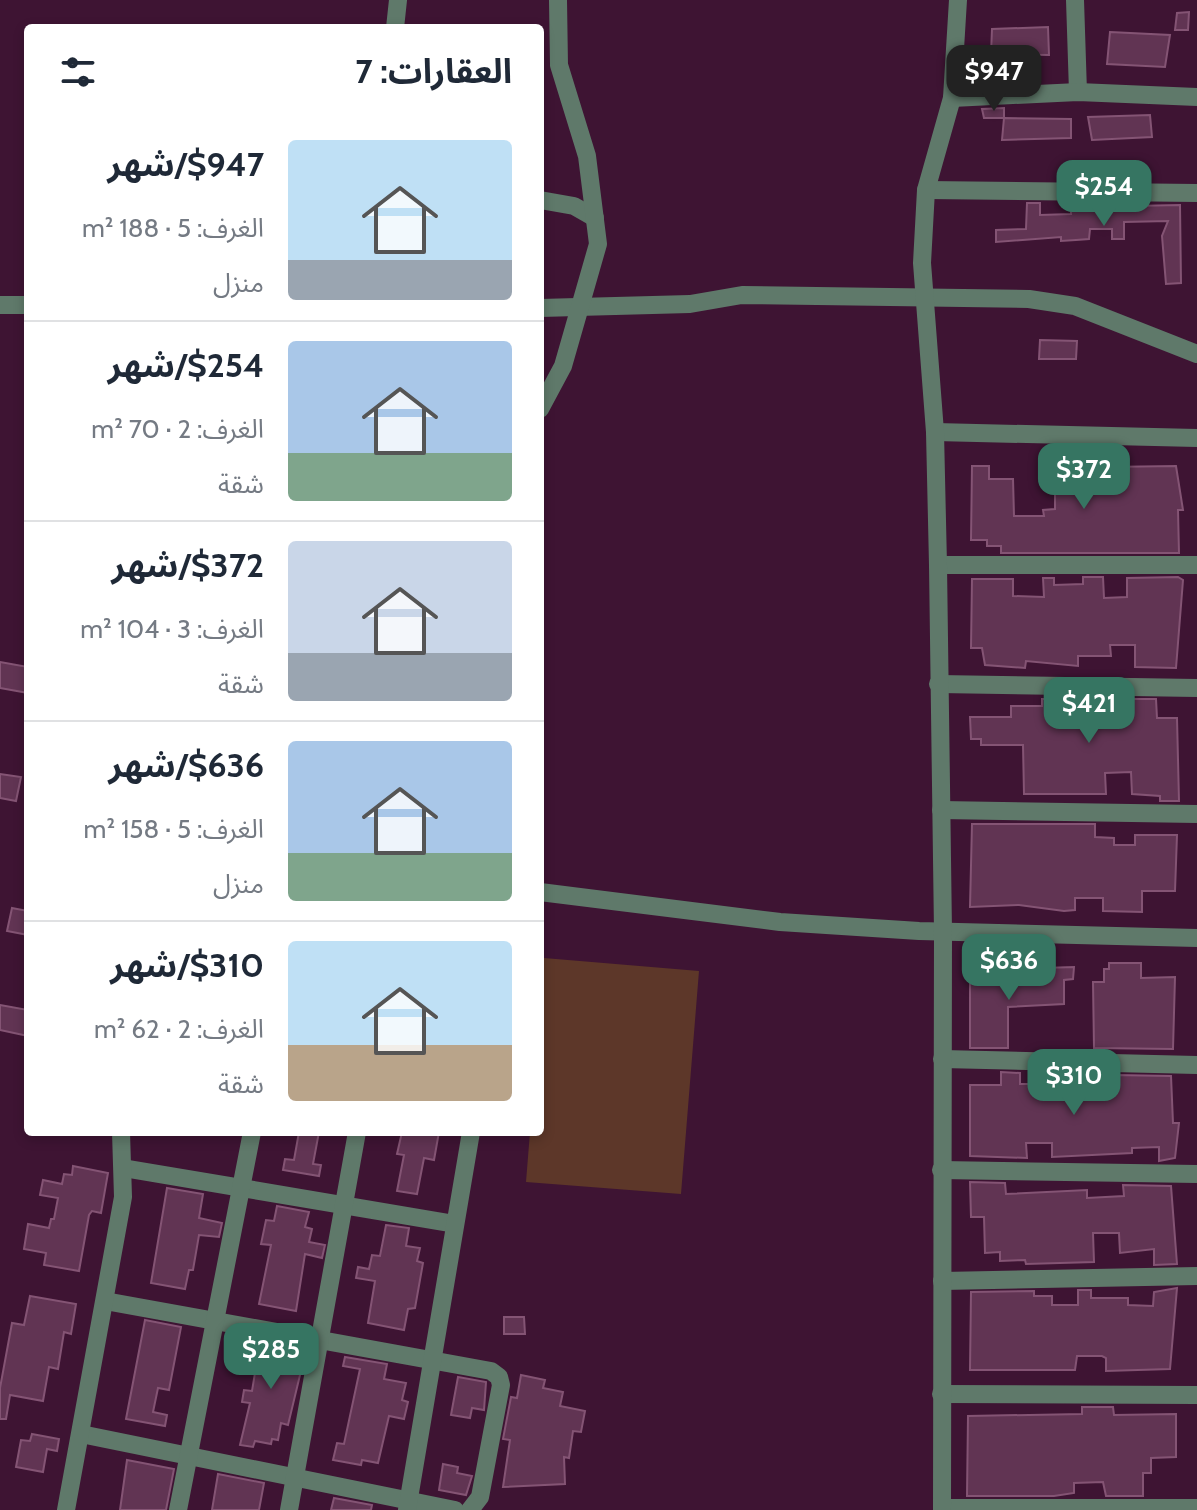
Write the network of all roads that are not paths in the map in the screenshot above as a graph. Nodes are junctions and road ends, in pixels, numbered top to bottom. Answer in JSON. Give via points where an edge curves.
{"nodes":[{"id":1,"x":398,"y":0,"type":"edge"},
{"id":2,"x":558,"y":0,"type":"edge"},
{"id":3,"x":958,"y":0,"type":"edge"},
{"id":4,"x":1075,"y":0,"type":"edge"},
{"id":5,"x":395,"y":24,"type":"edge"},
{"id":6,"x":1078,"y":92,"type":"junction"},
{"id":7,"x":1197,"y":97,"type":"edge"},
{"id":8,"x":952,"y":98,"type":"junction"},
{"id":9,"x":926,"y":190,"type":"junction"},
{"id":10,"x":1197,"y":193,"type":"edge"},
{"id":11,"x":544,"y":201,"type":"edge"},
{"id":12,"x":595,"y":218,"type":"junction"},
{"id":13,"x":925,"y":298,"type":"junction"},
{"id":14,"x":0,"y":305,"type":"edge"},
{"id":15,"x":24,"y":305,"type":"edge"},
{"id":16,"x":544,"y":308,"type":"edge"},
{"id":17,"x":581,"y":308,"type":"junction"},
{"id":18,"x":1197,"y":354,"type":"edge"},
{"id":19,"x":544,"y":402,"type":"edge"},
{"id":20,"x":935,"y":432,"type":"junction"},
{"id":21,"x":1197,"y":438,"type":"edge"},
{"id":22,"x":938,"y":565,"type":"junction"},
{"id":23,"x":1197,"y":565,"type":"edge"},
{"id":24,"x":938,"y":684,"type":"junction"},
{"id":25,"x":1197,"y":688,"type":"edge"},
{"id":26,"x":941,"y":810,"type":"junction"},
{"id":27,"x":1197,"y":814,"type":"edge"},
{"id":28,"x":544,"y":892,"type":"edge"},
{"id":29,"x":943,"y":932,"type":"junction"},
{"id":30,"x":1197,"y":938,"type":"edge"},
{"id":31,"x":942,"y":1059,"type":"junction"},
{"id":32,"x":1197,"y":1065,"type":"edge"},
{"id":33,"x":121,"y":1136,"type":"edge"},
{"id":34,"x":251,"y":1136,"type":"edge"},
{"id":35,"x":356,"y":1136,"type":"edge"},
{"id":36,"x":470,"y":1136,"type":"edge"},
{"id":37,"x":123,"y":1168,"type":"junction"},
{"id":38,"x":941,"y":1170,"type":"junction"},
{"id":39,"x":1197,"y":1174,"type":"edge"},
{"id":40,"x":241,"y":1188,"type":"junction"},
{"id":41,"x":344,"y":1205,"type":"junction"},
{"id":42,"x":455,"y":1224,"type":"junction"},
{"id":43,"x":1197,"y":1276,"type":"edge"},
{"id":44,"x":942,"y":1281,"type":"junction"},
{"id":45,"x":105,"y":1301,"type":"junction"},
{"id":46,"x":216,"y":1319,"type":"junction"},
{"id":47,"x":320,"y":1340,"type":"junction"},
{"id":48,"x":432,"y":1360,"type":"junction"},
{"id":49,"x":941,"y":1394,"type":"junction"},
{"id":50,"x":1197,"y":1395,"type":"edge"},
{"id":51,"x":81,"y":1434,"type":"junction"},
{"id":52,"x":189,"y":1456,"type":"junction"},
{"id":53,"x":294,"y":1477,"type":"junction"},
{"id":54,"x":408,"y":1504,"type":"edge"},
{"id":55,"x":1197,"y":1508,"type":"edge"},
{"id":56,"x":942,"y":1509,"type":"edge"},
{"id":57,"x":66,"y":1510,"type":"edge"},
{"id":58,"x":178,"y":1510,"type":"edge"},
{"id":59,"x":289,"y":1510,"type":"edge"},
{"id":60,"x":455,"y":1510,"type":"edge"},
{"id":61,"x":470,"y":1510,"type":"edge"}],
"edges":[{"from":1,"to":5,"type":"street"},
{"from":2,"to":12,"type":"street","via":[[559,65],[587,156]]},
{"from":3,"to":8,"type":"street"},
{"from":4,"to":6,"type":"street"},
{"from":6,"to":7,"type":"street"},
{"from":6,"to":8,"type":"street"},
{"from":8,"to":9,"type":"street"},
{"from":9,"to":10,"type":"street"},
{"from":9,"to":13,"type":"street"},
{"from":11,"to":12,"type":"street","via":[[574,206]]},
{"from":12,"to":17,"type":"street","via":[[598,244]]},
{"from":13,"to":17,"type":"street","via":[[742,295],[690,304]]},
{"from":13,"to":18,"type":"street","via":[[990,296],[1075,306]]},
{"from":13,"to":20,"type":"street"},
{"from":14,"to":15,"type":"street"},
{"from":16,"to":17,"type":"street"},
{"from":17,"to":19,"type":"street","via":[[563,366]]},
{"from":20,"to":21,"type":"street"},
{"from":20,"to":22,"type":"street"},
{"from":22,"to":23,"type":"street"},
{"from":22,"to":24,"type":"street"},
{"from":24,"to":25,"type":"street"},
{"from":24,"to":26,"type":"street"},
{"from":26,"to":27,"type":"street"},
{"from":26,"to":29,"type":"street"},
{"from":28,"to":29,"type":"street","via":[[780,922]]},
{"from":29,"to":30,"type":"street"},
{"from":29,"to":31,"type":"street"},
{"from":31,"to":32,"type":"street"},
{"from":31,"to":38,"type":"street"},
{"from":33,"to":37,"type":"street"},
{"from":34,"to":40,"type":"street"},
{"from":35,"to":41,"type":"street"},
{"from":36,"to":42,"type":"street"},
{"from":37,"to":40,"type":"street"},
{"from":37,"to":45,"type":"street"},
{"from":38,"to":39,"type":"street"},
{"from":38,"to":44,"type":"street"},
{"from":40,"to":41,"type":"street"},
{"from":40,"to":46,"type":"street"},
{"from":41,"to":42,"type":"street"},
{"from":41,"to":47,"type":"street"},
{"from":42,"to":48,"type":"street"},
{"from":43,"to":44,"type":"street"},
{"from":44,"to":49,"type":"street"},
{"from":45,"to":46,"type":"street"},
{"from":45,"to":51,"type":"street"},
{"from":46,"to":47,"type":"street"},
{"from":46,"to":52,"type":"street"},
{"from":47,"to":48,"type":"street"},
{"from":47,"to":53,"type":"street"},
{"from":48,"to":54,"type":"street"},
{"from":48,"to":61,"type":"street","via":[[499,1377],[480,1497]]},
{"from":49,"to":50,"type":"street"},
{"from":49,"to":56,"type":"street"},
{"from":51,"to":52,"type":"street"},
{"from":51,"to":57,"type":"street"},
{"from":52,"to":53,"type":"street"},
{"from":52,"to":58,"type":"street"},
{"from":53,"to":54,"type":"street"},
{"from":53,"to":59,"type":"street"},
{"from":54,"to":60,"type":"street"},
{"from":55,"to":56,"type":"street"}]}
